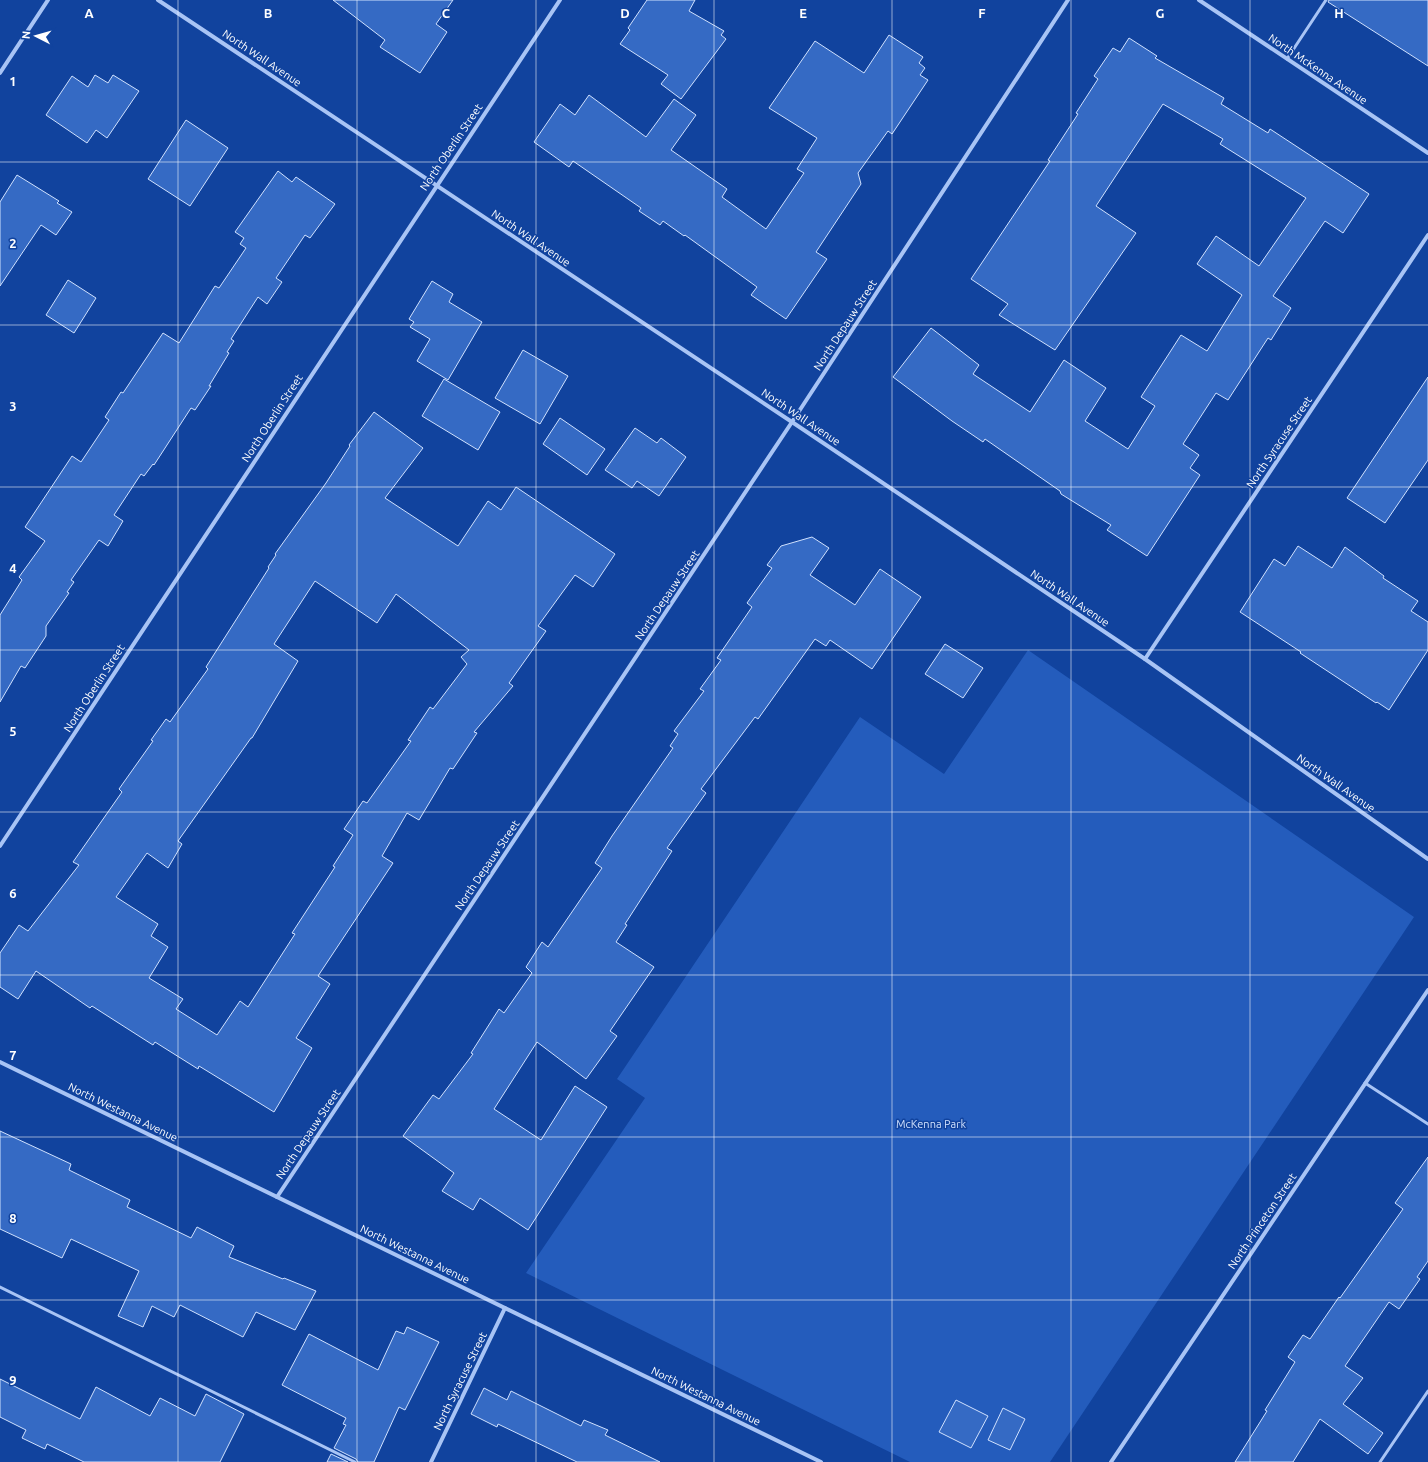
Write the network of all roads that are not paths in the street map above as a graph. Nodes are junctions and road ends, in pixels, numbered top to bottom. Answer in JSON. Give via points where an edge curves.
{"nodes":[{"id":1,"x":48,"y":0,"type":"edge"},
{"id":2,"x":158,"y":0,"type":"edge"},
{"id":3,"x":560,"y":0,"type":"edge"},
{"id":4,"x":1068,"y":0,"type":"edge"},
{"id":5,"x":1199,"y":0,"type":"edge"},
{"id":6,"x":1326,"y":0,"type":"edge"},
{"id":7,"x":1287,"y":59,"type":"junction"},
{"id":8,"x":0,"y":73,"type":"edge"},
{"id":9,"x":1428,"y":153,"type":"edge"},
{"id":10,"x":436,"y":186,"type":"junction"},
{"id":11,"x":1428,"y":235,"type":"edge"},
{"id":12,"x":792,"y":422,"type":"junction"},
{"id":13,"x":1145,"y":659,"type":"junction"},
{"id":14,"x":0,"y":846,"type":"edge"},
{"id":15,"x":1428,"y":859,"type":"edge"},
{"id":16,"x":1428,"y":990,"type":"edge"},
{"id":17,"x":0,"y":1062,"type":"edge"},
{"id":18,"x":1365,"y":1083,"type":"junction"},
{"id":19,"x":1428,"y":1124,"type":"edge"},
{"id":20,"x":277,"y":1197,"type":"junction"},
{"id":21,"x":0,"y":1288,"type":"edge"},
{"id":22,"x":505,"y":1308,"type":"junction"},
{"id":23,"x":1428,"y":1391,"type":"edge"},
{"id":24,"x":355,"y":1462,"type":"edge"},
{"id":25,"x":431,"y":1462,"type":"edge"},
{"id":26,"x":821,"y":1462,"type":"edge"},
{"id":27,"x":1111,"y":1462,"type":"edge"},
{"id":28,"x":1380,"y":1462,"type":"edge"}],
"edges":[{"from":1,"to":8,"type":"street"},
{"from":2,"to":10,"type":"street","name":"North Wall Avenue"},
{"from":3,"to":10,"type":"street","name":"North Oberlin Street"},
{"from":4,"to":12,"type":"street","name":"North Depauw Street"},
{"from":5,"to":7,"type":"street","name":"North McKenna Avenue"},
{"from":6,"to":7,"type":"lane"},
{"from":7,"to":9,"type":"street","name":"North McKenna Avenue"},
{"from":10,"to":12,"type":"street","name":"North Wall Avenue"},
{"from":10,"to":14,"type":"street","name":"North Oberlin Street"},
{"from":11,"to":13,"type":"street","name":"North Syracuse Street"},
{"from":12,"to":13,"type":"street","name":"North Wall Avenue"},
{"from":12,"to":20,"type":"street","name":"North Depauw Street"},
{"from":13,"to":15,"type":"street","name":"North Wall Avenue"},
{"from":16,"to":18,"type":"street","name":"North Princeton Street"},
{"from":17,"to":20,"type":"street","name":"North Westanna Avenue"},
{"from":18,"to":19,"type":"lane"},
{"from":18,"to":27,"type":"street","name":"North Princeton Street"},
{"from":20,"to":22,"type":"street","name":"North Westanna Avenue"},
{"from":21,"to":24,"type":"lane"},
{"from":22,"to":25,"type":"street","name":"North Syracuse Street"},
{"from":22,"to":26,"type":"street","name":"North Westanna Avenue"},
{"from":23,"to":28,"type":"lane"}]}
